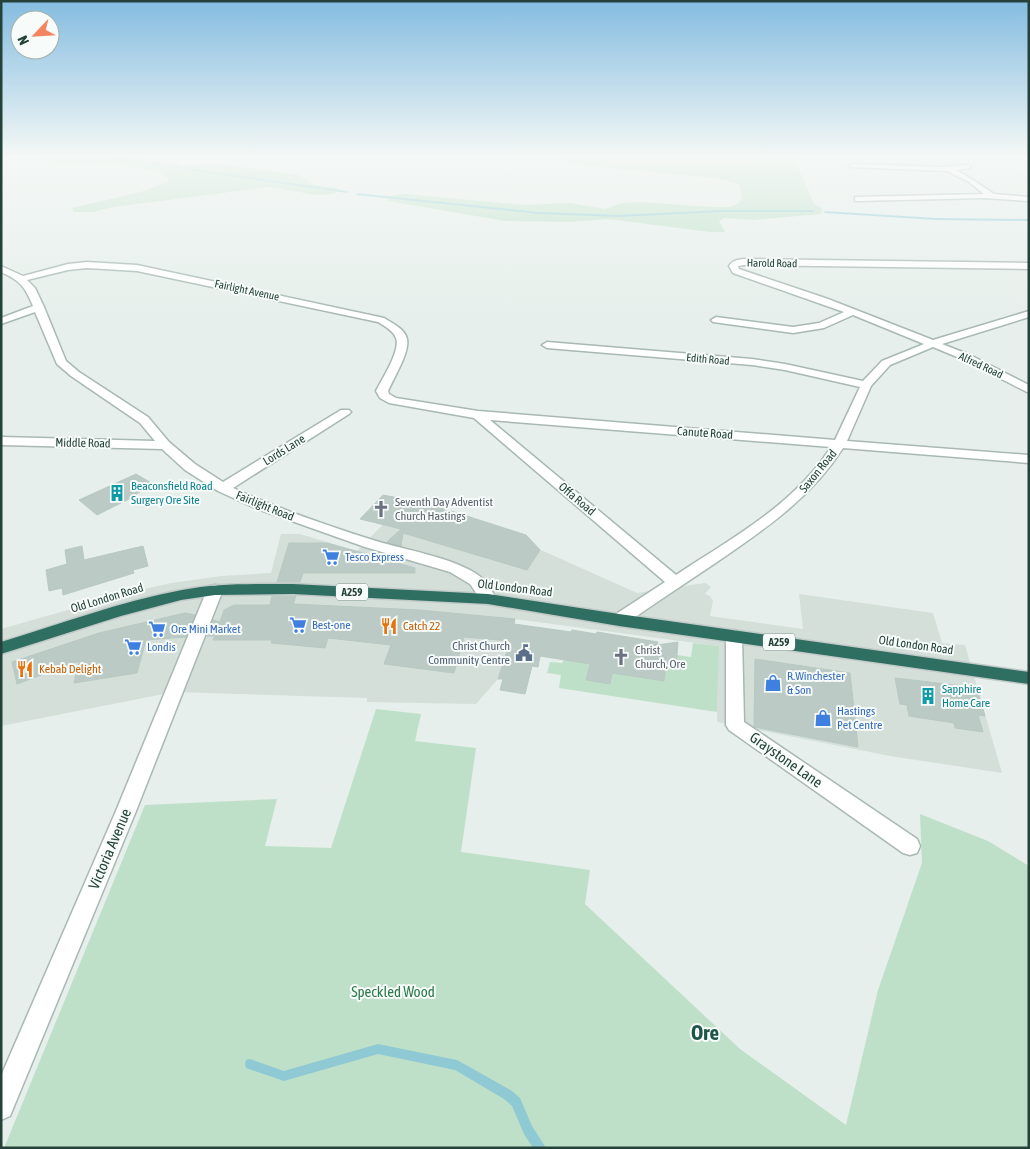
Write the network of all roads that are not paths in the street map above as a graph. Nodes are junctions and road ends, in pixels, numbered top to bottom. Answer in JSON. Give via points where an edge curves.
{"nodes":[{"id":1,"x":1029,"y":266,"type":"edge"},
{"id":2,"x":1,"y":269,"type":"edge"},
{"id":3,"x":22,"y":279,"type":"junction"},
{"id":4,"x":39,"y":307,"type":"junction"},
{"id":5,"x":852,"y":312,"type":"junction"},
{"id":6,"x":1029,"y":314,"type":"edge"},
{"id":7,"x":716,"y":320,"type":"dead end"},
{"id":8,"x":1,"y":321,"type":"edge"},
{"id":9,"x":932,"y":344,"type":"junction"},
{"id":10,"x":547,"y":346,"type":"dead end"},
{"id":11,"x":866,"y":385,"type":"junction"},
{"id":12,"x":1029,"y":390,"type":"edge"},
{"id":13,"x":384,"y":396,"type":"joint"},
{"id":14,"x":345,"y":412,"type":"dead end"},
{"id":15,"x":478,"y":416,"type":"junction"},
{"id":16,"x":1,"y":442,"type":"edge"},
{"id":17,"x":839,"y":444,"type":"junction"},
{"id":18,"x":165,"y":445,"type":"junction"},
{"id":19,"x":1029,"y":459,"type":"edge"},
{"id":20,"x":222,"y":488,"type":"junction"},
{"id":21,"x":676,"y":583,"type":"junction"},
{"id":22,"x":216,"y":590,"type":"junction"},
{"id":23,"x":488,"y":600,"type":"junction"},
{"id":24,"x":619,"y":620,"type":"junction"},
{"id":25,"x":734,"y":636,"type":"junction"},
{"id":26,"x":1,"y":648,"type":"edge"},
{"id":27,"x":1029,"y":678,"type":"edge"},
{"id":28,"x":910,"y":846,"type":"dead end"},
{"id":29,"x":1,"y":1107,"type":"edge"}],
"edges":[{"from":1,"to":5,"type":"street","name":"Harold Road","via":[[744,262],[733,266],[736,271]]},
{"from":2,"to":3,"type":"street"},
{"from":3,"to":4,"type":"street","name":"Fairlight Road"},
{"from":3,"to":13,"type":"street","name":"Fairlight Avenue","via":[[87,265],[137,268],[381,320],[395,329],[402,339],[401,352],[382,391]]},
{"from":4,"to":8,"type":"street"},
{"from":4,"to":18,"type":"street","name":"Fairlight Road","via":[[61,362],[144,420]]},
{"from":5,"to":7,"type":"street","via":[[821,326],[793,330],[743,319]]},
{"from":5,"to":9,"type":"street","name":"Harold Road"},
{"from":6,"to":9,"type":"street","name":"Saxon Road"},
{"from":9,"to":11,"type":"street","name":"Saxon Road","via":[[886,363]]},
{"from":9,"to":12,"type":"street","name":"Alfred Road","via":[[966,357]]},
{"from":10,"to":11,"type":"street","name":"Edith Road","via":[[752,362]]},
{"from":11,"to":17,"type":"street","name":"Saxon Road"},
{"from":13,"to":15,"type":"street","name":"Canute Road","via":[[392,401]]},
{"from":14,"to":20,"type":"street","name":"Lords Lane"},
{"from":15,"to":17,"type":"street","name":"Canute Road"},
{"from":15,"to":21,"type":"street","name":"Offa Road"},
{"from":16,"to":18,"type":"street","name":"Middle Road"},
{"from":17,"to":19,"type":"street","name":"Canute Road"},
{"from":17,"to":21,"type":"street","name":"Saxon Road","via":[[825,466],[788,504]]},
{"from":18,"to":20,"type":"street","name":"Fairlight Road","via":[[190,467]]},
{"from":20,"to":23,"type":"street","name":"Fairlight Road","via":[[370,544],[455,568],[479,581]]},
{"from":21,"to":24,"type":"street","name":"Saxon Road"},
{"from":22,"to":23,"type":"highway","name":"Old London Road","number":"A259","via":[[293,589]]},
{"from":22,"to":26,"type":"highway","name":"Old London Road","number":"A259","via":[[155,600]]},
{"from":22,"to":29,"type":"street","name":"Victoria Avenue"},
{"from":23,"to":24,"type":"highway","name":"Old London Road","number":"A259"},
{"from":24,"to":25,"type":"highway","name":"Old London Road","number":"A259"},
{"from":25,"to":27,"type":"highway","name":"Old London Road","number":"A259"},
{"from":25,"to":28,"type":"street","name":"Graystone Lane","via":[[735,725]]}]}
